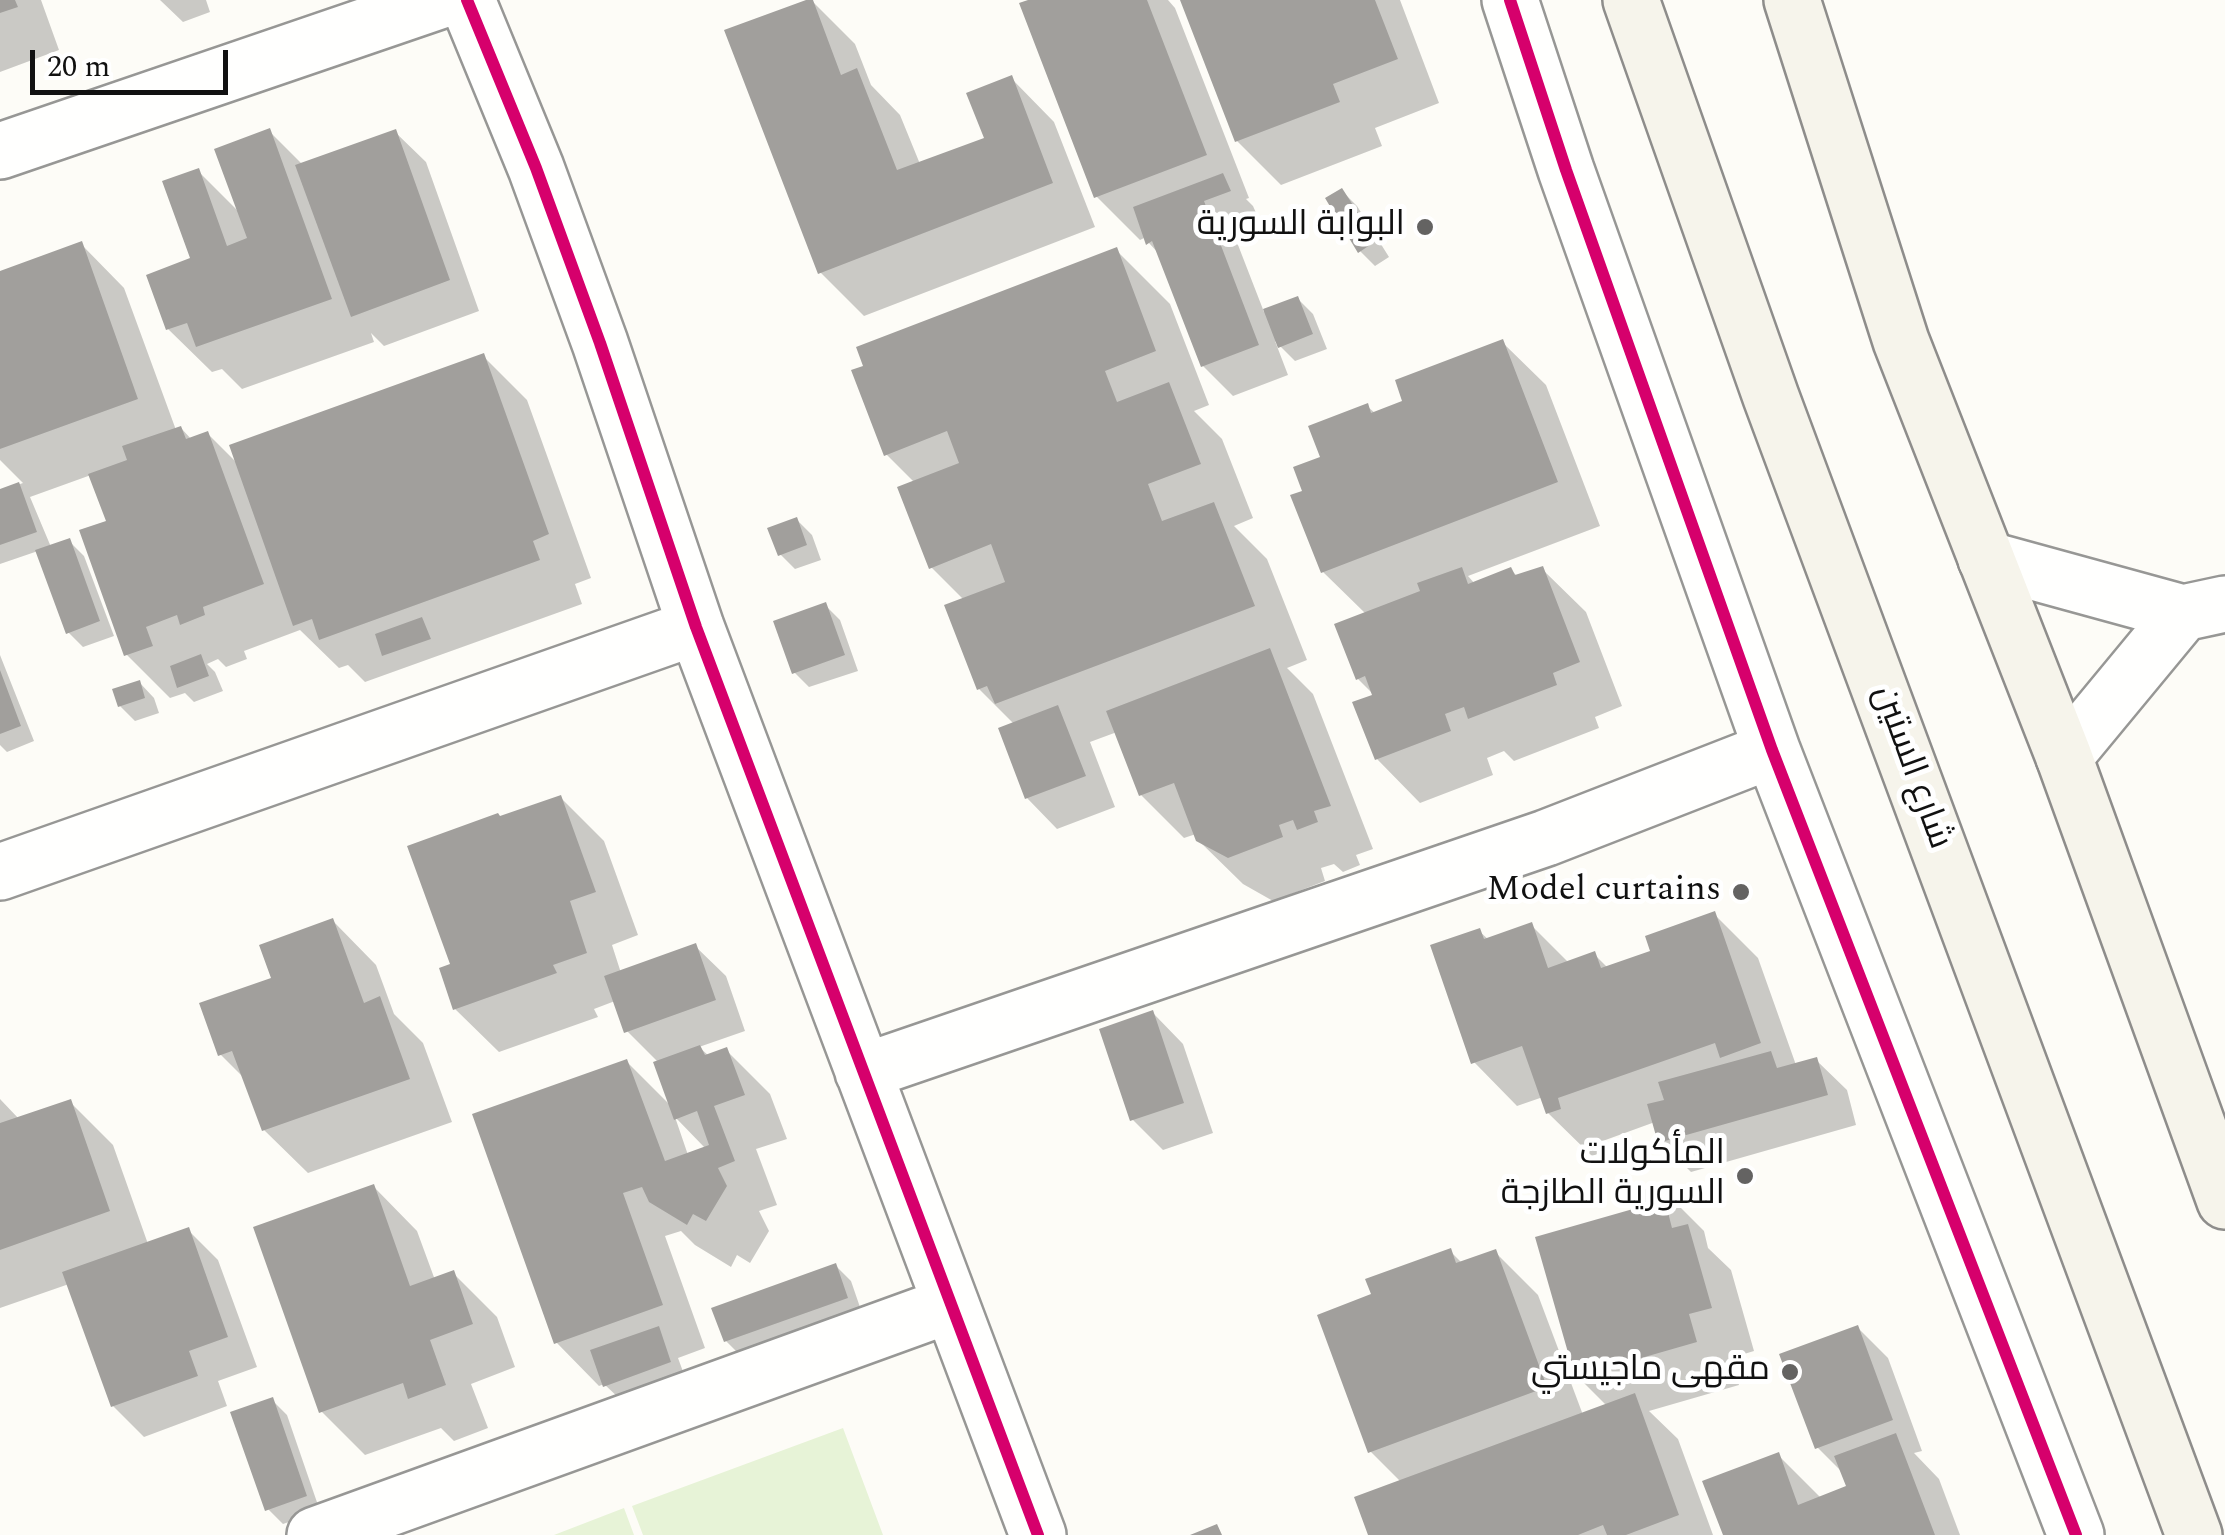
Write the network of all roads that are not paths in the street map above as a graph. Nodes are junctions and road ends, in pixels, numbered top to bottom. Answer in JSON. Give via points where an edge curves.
{"nodes":[{"id":1,"x":442,"y":0,"type":"edge"},
{"id":2,"x":466,"y":0,"type":"edge"},
{"id":3,"x":1510,"y":0,"type":"edge"},
{"id":4,"x":1630,"y":0,"type":"edge"},
{"id":5,"x":1792,"y":0,"type":"edge"},
{"id":6,"x":0,"y":151,"type":"edge"},
{"id":7,"x":1986,"y":559,"type":"junction"},
{"id":8,"x":2204,"y":609,"type":"edge"},
{"id":9,"x":696,"y":627,"type":"junction"},
{"id":10,"x":1772,"y":750,"type":"junction"},
{"id":11,"x":2064,"y":757,"type":"junction"},
{"id":12,"x":0,"y":872,"type":"edge"},
{"id":13,"x":863,"y":1072,"type":"junction"},
{"id":14,"x":2225,"y":1201,"type":"edge"},
{"id":15,"x":950,"y":1305,"type":"junction"},
{"id":16,"x":330,"y":1533,"type":"edge"},
{"id":17,"x":1038,"y":1535,"type":"edge"},
{"id":18,"x":2076,"y":1535,"type":"edge"},
{"id":19,"x":2194,"y":1535,"type":"edge"}],
"edges":[{"from":1,"to":6,"type":"street"},
{"from":2,"to":9,"type":"street","via":[[536,168]]},
{"from":3,"to":10,"type":"street"},
{"from":4,"to":19,"type":"main road","name":"شارع الستين"},
{"from":5,"to":7,"type":"main road","via":[[1901,340]]},
{"from":7,"to":8,"type":"street"},
{"from":7,"to":11,"type":"main road"},
{"from":8,"to":11,"type":"street"},
{"from":9,"to":12,"type":"street"},
{"from":9,"to":13,"type":"street"},
{"from":10,"to":13,"type":"street","via":[[1546,838]]},
{"from":10,"to":18,"type":"street"},
{"from":11,"to":14,"type":"main road"},
{"from":13,"to":15,"type":"street"},
{"from":15,"to":16,"type":"street"},
{"from":15,"to":17,"type":"street"}]}
